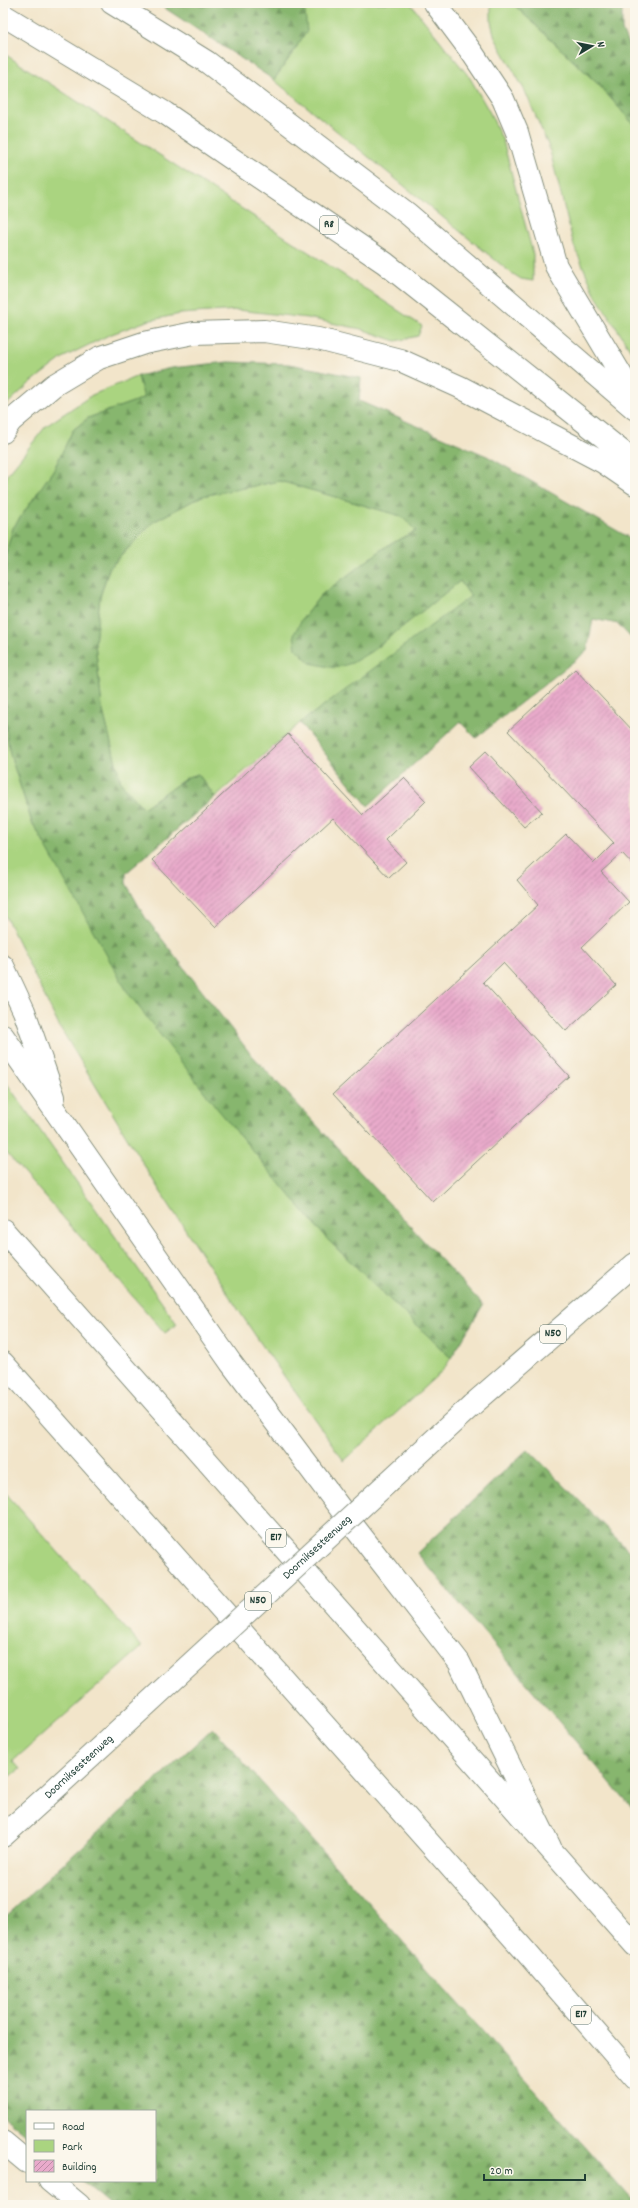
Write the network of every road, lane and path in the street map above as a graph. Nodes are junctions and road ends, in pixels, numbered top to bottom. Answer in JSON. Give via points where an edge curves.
{"nodes":[{"id":1,"x":112,"y":3,"type":"edge"},
{"id":2,"x":435,"y":3,"type":"edge"},
{"id":3,"x":3,"y":15,"type":"edge"},
{"id":4,"x":635,"y":398,"type":"edge"},
{"id":5,"x":635,"y":409,"type":"edge"},
{"id":6,"x":3,"y":432,"type":"edge"},
{"id":7,"x":635,"y":462,"type":"edge"},
{"id":8,"x":635,"y":484,"type":"edge"},
{"id":9,"x":3,"y":966,"type":"edge"},
{"id":10,"x":3,"y":1036,"type":"edge"},
{"id":11,"x":65,"y":1126,"type":"junction"},
{"id":12,"x":3,"y":1230,"type":"edge"},
{"id":13,"x":635,"y":1264,"type":"edge"},
{"id":14,"x":3,"y":1363,"type":"edge"},
{"id":15,"x":3,"y":1387,"type":"edge"},
{"id":16,"x":34,"y":1398,"type":"junction"},
{"id":17,"x":3,"y":1836,"type":"edge"},
{"id":18,"x":550,"y":1847,"type":"junction"},
{"id":19,"x":635,"y":1945,"type":"edge"},
{"id":20,"x":635,"y":2078,"type":"edge"},
{"id":21,"x":3,"y":2142,"type":"edge"},
{"id":22,"x":26,"y":2161,"type":"edge"},
{"id":23,"x":51,"y":2182,"type":"edge"},
{"id":24,"x":79,"y":2205,"type":"edge"}],
"edges":[{"from":1,"to":5,"type":"main road","via":[[207,62],[408,214]]},
{"from":2,"to":4,"type":"main road","via":[[503,99],[517,132],[556,266]]},
{"from":3,"to":7,"type":"main road","number":"R8","via":[[165,113],[385,263]]},
{"from":6,"to":8,"type":"main road","via":[[11,420],[54,385],[99,358],[144,343],[194,333],[264,331],[318,339],[400,360],[460,387],[603,462]]},
{"from":9,"to":11,"type":"main road","via":[[24,1011]]},
{"from":10,"to":11,"type":"main road"},
{"from":11,"to":18,"type":"main road","via":[[231,1363],[459,1662]]},
{"from":12,"to":18,"type":"main road","number":"E17"},
{"from":13,"to":17,"type":"main road","name":"Doorniksesteenweg","number":"N50","bridge":true,"via":[[472,1404]]},
{"from":14,"to":16,"type":"main road","number":"E17"},
{"from":15,"to":16,"type":"main road"},
{"from":16,"to":20,"type":"main road","number":"E17"},
{"from":18,"to":19,"type":"main road","number":"E17"},
{"from":21,"to":22,"type":"main road"},
{"from":23,"to":24,"type":"main road"}]}
